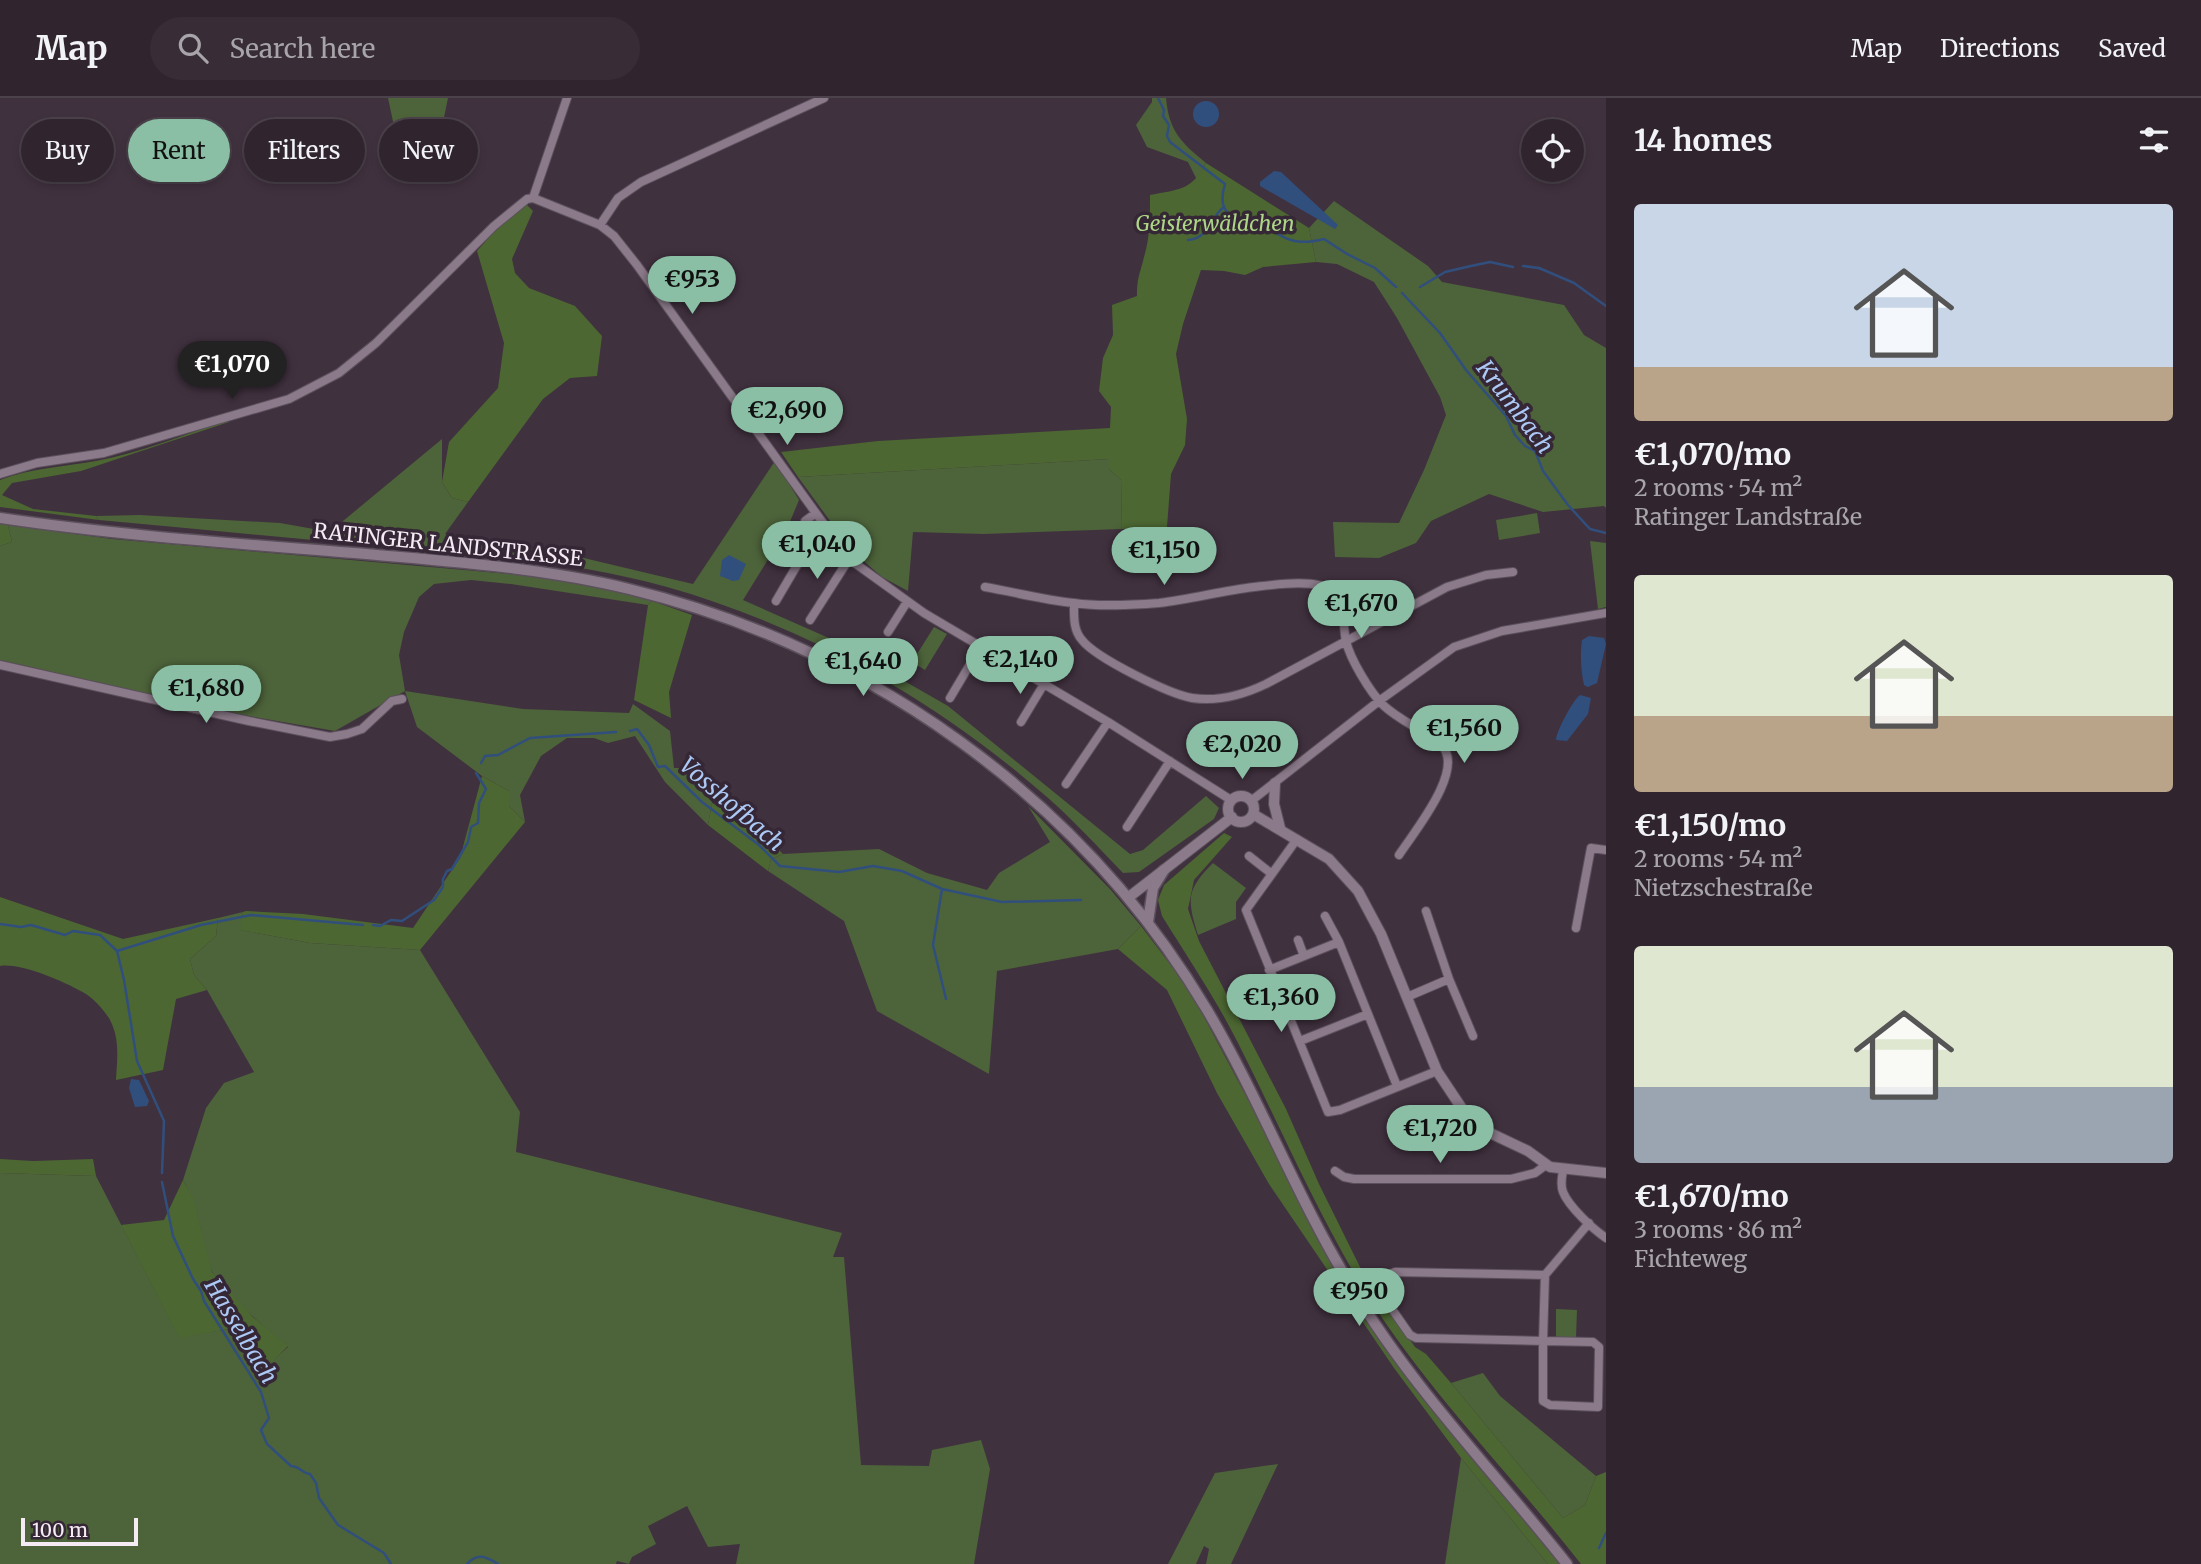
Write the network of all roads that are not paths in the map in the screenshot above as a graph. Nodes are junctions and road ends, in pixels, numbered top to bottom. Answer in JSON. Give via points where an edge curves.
{"nodes":[{"id":1,"x":567,"y":98,"type":"edge"},
{"id":2,"x":824,"y":98,"type":"edge"},
{"id":3,"x":533,"y":198,"type":"junction"},
{"id":4,"x":600,"y":225,"type":"junction"},
{"id":5,"x":0,"y":474,"type":"edge"},
{"id":6,"x":816,"y":513,"type":"junction"},
{"id":7,"x":0,"y":518,"type":"edge"},
{"id":8,"x":813,"y":538,"type":"junction"},
{"id":9,"x":840,"y":549,"type":"junction"},
{"id":10,"x":849,"y":559,"type":"junction"},
{"id":11,"x":1513,"y":572,"type":"dead end"},
{"id":12,"x":985,"y":587,"type":"dead end"},
{"id":13,"x":776,"y":601,"type":"dead end"},
{"id":14,"x":907,"y":602,"type":"junction"},
{"id":15,"x":1074,"y":603,"type":"junction"},
{"id":16,"x":1606,"y":613,"type":"edge"},
{"id":17,"x":810,"y":620,"type":"dead end"},
{"id":18,"x":888,"y":632,"type":"dead end"},
{"id":19,"x":1346,"y":640,"type":"junction"},
{"id":20,"x":981,"y":646,"type":"junction"},
{"id":21,"x":0,"y":665,"type":"edge"},
{"id":22,"x":1044,"y":684,"type":"junction"},
{"id":23,"x":950,"y":698,"type":"dead end"},
{"id":24,"x":402,"y":699,"type":"dead end"},
{"id":25,"x":1380,"y":701,"type":"junction"},
{"id":26,"x":1021,"y":722,"type":"dead end"},
{"id":27,"x":1108,"y":722,"type":"junction"},
{"id":28,"x":1170,"y":761,"type":"junction"},
{"id":29,"x":1275,"y":783,"type":"junction"},
{"id":30,"x":1066,"y":784,"type":"dead end"},
{"id":31,"x":1231,"y":800,"type":"junction"},
{"id":32,"x":1251,"y":801,"type":"junction"},
{"id":33,"x":1253,"y":814,"type":"junction"},
{"id":34,"x":1232,"y":817,"type":"junction"},
{"id":35,"x":1127,"y":827,"type":"dead end"},
{"id":36,"x":1280,"y":829,"type":"junction"},
{"id":37,"x":1297,"y":839,"type":"junction"},
{"id":38,"x":1606,"y":850,"type":"edge"},
{"id":39,"x":1399,"y":855,"type":"dead end"},
{"id":40,"x":1249,"y":856,"type":"dead end"},
{"id":41,"x":1164,"y":870,"type":"junction"},
{"id":42,"x":1272,"y":874,"type":"junction"},
{"id":43,"x":1129,"y":897,"type":"junction"},
{"id":44,"x":1426,"y":911,"type":"dead end"},
{"id":45,"x":1325,"y":916,"type":"dead end"},
{"id":46,"x":1148,"y":922,"type":"junction"},
{"id":47,"x":1576,"y":928,"type":"dead end"},
{"id":48,"x":1298,"y":940,"type":"dead end"},
{"id":49,"x":1339,"y":942,"type":"junction"},
{"id":50,"x":1304,"y":956,"type":"junction"},
{"id":51,"x":1269,"y":970,"type":"junction"},
{"id":52,"x":1449,"y":979,"type":"junction"},
{"id":53,"x":1407,"y":997,"type":"junction"},
{"id":54,"x":1368,"y":1014,"type":"junction"},
{"id":55,"x":1473,"y":1037,"type":"dead end"},
{"id":56,"x":1300,"y":1041,"type":"junction"},
{"id":57,"x":1437,"y":1071,"type":"junction"},
{"id":58,"x":1397,"y":1086,"type":"junction"},
{"id":59,"x":1546,"y":1165,"type":"junction"},
{"id":60,"x":1563,"y":1170,"type":"junction"},
{"id":61,"x":1335,"y":1171,"type":"dead end"},
{"id":62,"x":1606,"y":1173,"type":"edge"},
{"id":63,"x":1589,"y":1223,"type":"junction"},
{"id":64,"x":1606,"y":1238,"type":"edge"},
{"id":65,"x":1545,"y":1275,"type":"junction"},
{"id":66,"x":1543,"y":1341,"type":"junction"},
{"id":67,"x":1567,"y":1564,"type":"edge"}],
"edges":[{"from":1,"to":3,"type":"street"},
{"from":2,"to":4,"type":"street","via":[[641,182],[618,198]]},
{"from":3,"to":4,"type":"street"},
{"from":3,"to":5,"type":"street","via":[[494,226],[376,343],[338,373],[289,399],[117,449]]},
{"from":4,"to":6,"type":"street","via":[[637,265]]},
{"from":6,"to":8,"type":"street","via":[[803,527]]},
{"from":6,"to":9,"type":"street"},
{"from":7,"to":43,"type":"main road","name":"RATINGER LANDSTRASSE","via":[[525,570],[618,587],[708,612],[811,653],[915,710],[1042,807]]},
{"from":8,"to":9,"type":"street"},
{"from":8,"to":13,"type":"street"},
{"from":9,"to":10,"type":"street"},
{"from":10,"to":14,"type":"street"},
{"from":10,"to":17,"type":"street"},
{"from":11,"to":19,"type":"street","via":[[1447,587]]},
{"from":12,"to":15,"type":"street"},
{"from":14,"to":18,"type":"street"},
{"from":14,"to":20,"type":"street"},
{"from":15,"to":19,"type":"street","via":[[1161,603],[1266,585],[1310,584],[1333,591],[1340,601]]},
{"from":15,"to":19,"type":"street","via":[[1077,632],[1090,648],[1155,686],[1194,698],[1251,691]]},
{"from":16,"to":25,"type":"street","via":[[1478,637],[1454,648]]},
{"from":19,"to":25,"type":"street","via":[[1351,657]]},
{"from":20,"to":22,"type":"street"},
{"from":20,"to":23,"type":"street"},
{"from":21,"to":24,"type":"street","via":[[330,737],[362,729],[392,701]]},
{"from":22,"to":26,"type":"street"},
{"from":22,"to":27,"type":"street"},
{"from":25,"to":29,"type":"street"},
{"from":25,"to":39,"type":"street","via":[[1397,718],[1440,744],[1450,762],[1441,790]]},
{"from":27,"to":28,"type":"street"},
{"from":27,"to":30,"type":"street"},
{"from":28,"to":31,"type":"street"},
{"from":28,"to":35,"type":"street"},
{"from":29,"to":32,"type":"street"},
{"from":29,"to":36,"type":"street"},
{"from":31,"to":32,"type":"street","via":[[1240,796]]},
{"from":31,"to":34,"type":"street","via":[[1228,810]]},
{"from":32,"to":33,"type":"street"},
{"from":33,"to":34,"type":"street","via":[[1243,821]]},
{"from":33,"to":36,"type":"street"},
{"from":34,"to":41,"type":"street"},
{"from":36,"to":37,"type":"street"},
{"from":37,"to":42,"type":"street"},
{"from":37,"to":53,"type":"street","via":[[1329,859],[1358,891]]},
{"from":38,"to":47,"type":"street","via":[[1591,848]]},
{"from":40,"to":42,"type":"street"},
{"from":41,"to":43,"type":"street"},
{"from":41,"to":46,"type":"main road","via":[[1153,888]]},
{"from":42,"to":51,"type":"street","via":[[1246,910]]},
{"from":43,"to":46,"type":"main road","name":"RATINGER LANDSTRASSE"},
{"from":44,"to":52,"type":"street"},
{"from":45,"to":49,"type":"street"},
{"from":46,"to":67,"type":"main road","name":"RATINGER LANDSTRASSE","via":[[1180,965],[1231,1051],[1327,1244],[1370,1316],[1438,1410]]},
{"from":48,"to":50,"type":"street"},
{"from":49,"to":50,"type":"street"},
{"from":49,"to":54,"type":"street"},
{"from":50,"to":51,"type":"street"},
{"from":51,"to":56,"type":"street"},
{"from":52,"to":53,"type":"street"},
{"from":52,"to":55,"type":"street"},
{"from":53,"to":57,"type":"street"},
{"from":54,"to":56,"type":"street"},
{"from":54,"to":58,"type":"street"},
{"from":56,"to":58,"type":"street","via":[[1328,1112]]},
{"from":57,"to":58,"type":"street"},
{"from":57,"to":59,"type":"street","via":[[1454,1099],[1476,1122]]},
{"from":59,"to":60,"type":"street"},
{"from":59,"to":61,"type":"street","via":[[1511,1179],[1354,1179]]},
{"from":60,"to":62,"type":"street"},
{"from":60,"to":63,"type":"street","via":[[1563,1191]]},
{"from":63,"to":64,"type":"street"},
{"from":63,"to":65,"type":"street"},
{"from":65,"to":66,"type":"street"},
{"from":65,"to":66,"type":"street","via":[[1395,1272],[1388,1275],[1387,1299],[1416,1338]]},
{"from":66,"to":66,"type":"street","via":[[1543,1401],[1598,1407],[1599,1347],[1592,1342]]}]}
